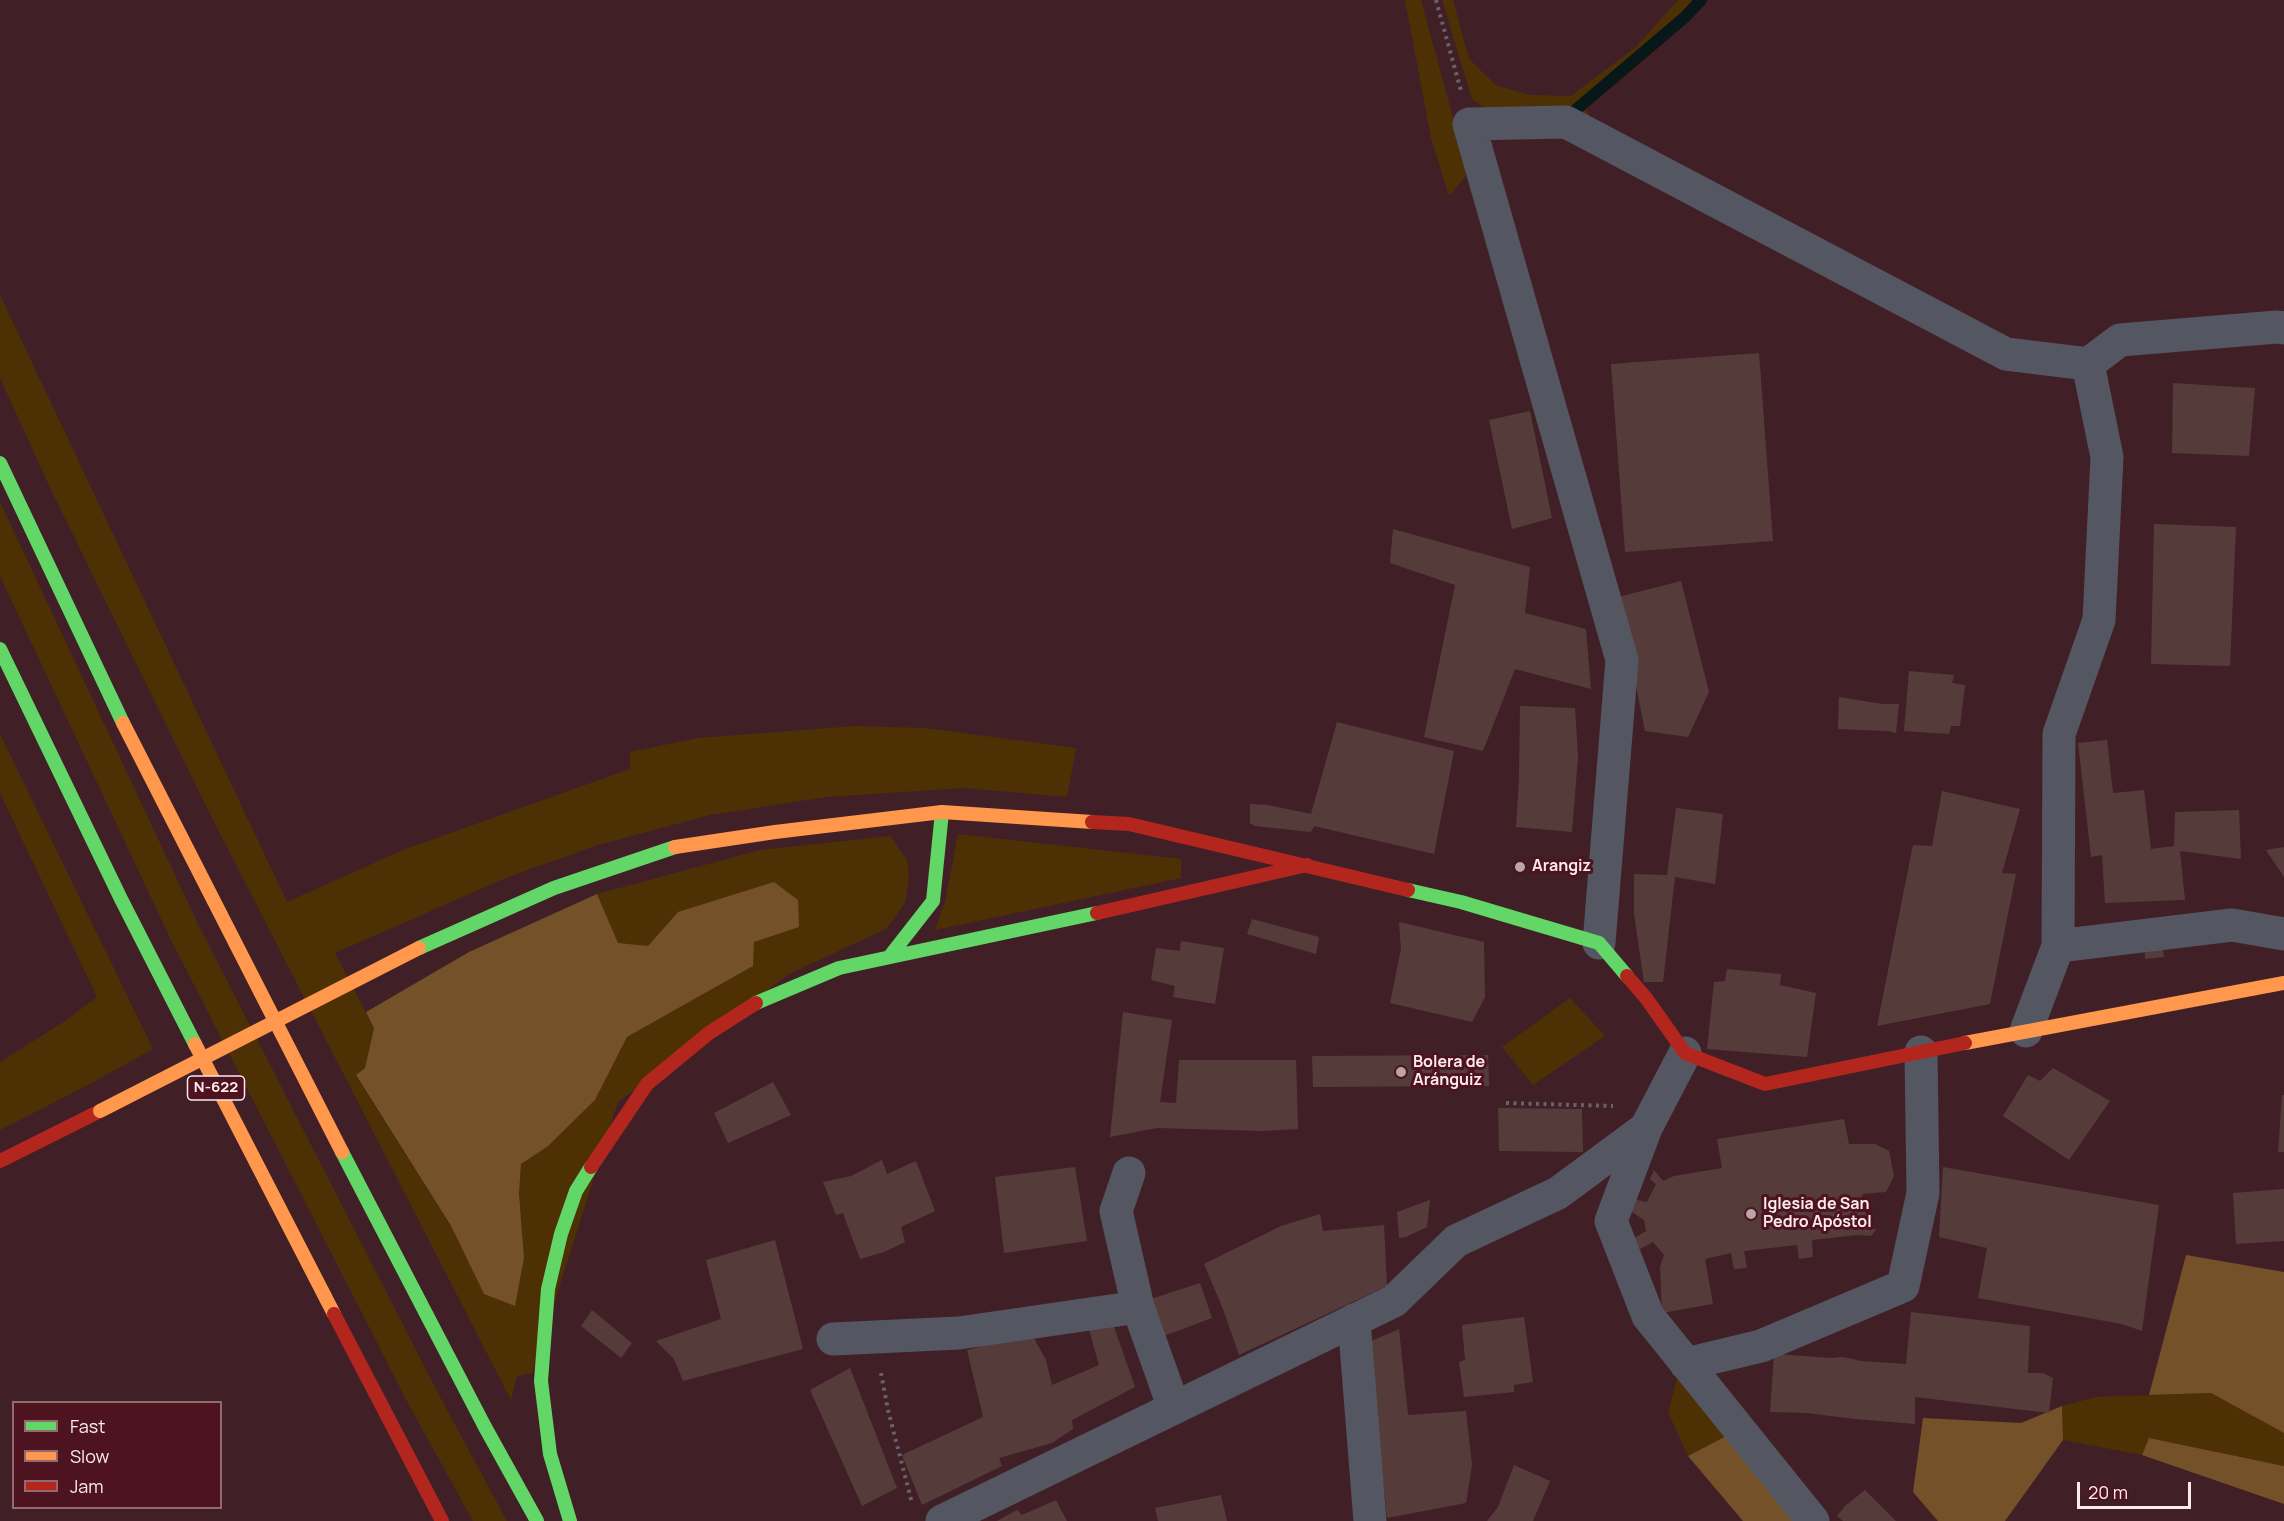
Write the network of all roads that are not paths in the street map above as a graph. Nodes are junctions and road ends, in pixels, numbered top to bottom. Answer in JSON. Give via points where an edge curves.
{"nodes":[{"id":1,"x":2284,"y":328,"type":"edge"},
{"id":2,"x":2088,"y":364,"type":"junction"},
{"id":3,"x":0,"y":463,"type":"edge"},
{"id":4,"x":0,"y":649,"type":"edge"},
{"id":5,"x":942,"y":812,"type":"junction"},
{"id":6,"x":1307,"y":865,"type":"junction"},
{"id":7,"x":2284,"y":934,"type":"edge"},
{"id":8,"x":1599,"y":943,"type":"junction"},
{"id":9,"x":2058,"y":946,"type":"junction"},
{"id":10,"x":890,"y":956,"type":"junction"},
{"id":11,"x":2284,"y":983,"type":"edge"},
{"id":12,"x":2026,"y":1031,"type":"junction"},
{"id":13,"x":1922,"y":1052,"type":"junction"},
{"id":14,"x":1685,"y":1053,"type":"junction"},
{"id":15,"x":1653,"y":1116,"type":"junction"},
{"id":16,"x":0,"y":1161,"type":"edge"},
{"id":17,"x":1129,"y":1173,"type":"dead end"},
{"id":18,"x":1138,"y":1307,"type":"junction"},
{"id":19,"x":1354,"y":1320,"type":"junction"},
{"id":20,"x":833,"y":1339,"type":"dead end"},
{"id":21,"x":1686,"y":1364,"type":"junction"},
{"id":22,"x":1174,"y":1408,"type":"junction"},
{"id":23,"x":928,"y":1515,"type":"edge"},
{"id":24,"x":442,"y":1521,"type":"edge"},
{"id":25,"x":537,"y":1521,"type":"edge"},
{"id":26,"x":570,"y":1521,"type":"edge"},
{"id":27,"x":1370,"y":1521,"type":"edge"},
{"id":28,"x":1812,"y":1521,"type":"edge"}],
"edges":[{"from":1,"to":2,"type":"street","via":[[2120,340]]},
{"from":2,"to":8,"type":"street","via":[[2006,354],[1566,122],[1469,124],[1622,660]]},
{"from":2,"to":9,"type":"street","via":[[2107,457],[2099,620],[2059,734]]},
{"from":3,"to":25,"type":"main road","via":[[158,793]]},
{"from":4,"to":24,"type":"main road","number":"N-622","via":[[235,1126]]},
{"from":5,"to":6,"type":"main road","via":[[1129,824]]},
{"from":5,"to":10,"type":"main road","via":[[933,901]]},
{"from":5,"to":16,"type":"main road","bridge":true,"via":[[672,848],[554,888],[419,948]]},
{"from":6,"to":8,"type":"main road","via":[[1461,902]]},
{"from":6,"to":10,"type":"main road"},
{"from":7,"to":9,"type":"street","via":[[2232,925]]},
{"from":8,"to":14,"type":"main road","via":[[1646,998]]},
{"from":9,"to":12,"type":"street"},
{"from":10,"to":26,"type":"main road","via":[[839,968],[759,1001],[709,1033],[647,1084],[576,1191],[548,1289],[541,1381],[550,1454]]},
{"from":11,"to":12,"type":"main road"},
{"from":12,"to":13,"type":"main road"},
{"from":13,"to":14,"type":"main road","via":[[1765,1084]]},
{"from":13,"to":21,"type":"street","via":[[1923,1193],[1903,1286],[1761,1346]]},
{"from":14,"to":15,"type":"street"},
{"from":15,"to":19,"type":"street","via":[[1557,1193],[1456,1241],[1394,1301]]},
{"from":15,"to":21,"type":"street","via":[[1611,1221],[1648,1317]]},
{"from":17,"to":18,"type":"street","via":[[1116,1211]]},
{"from":18,"to":20,"type":"street","via":[[959,1333]]},
{"from":18,"to":22,"type":"street"},
{"from":19,"to":22,"type":"street"},
{"from":19,"to":27,"type":"street"},
{"from":21,"to":28,"type":"street"},
{"from":22,"to":23,"type":"street"}]}
